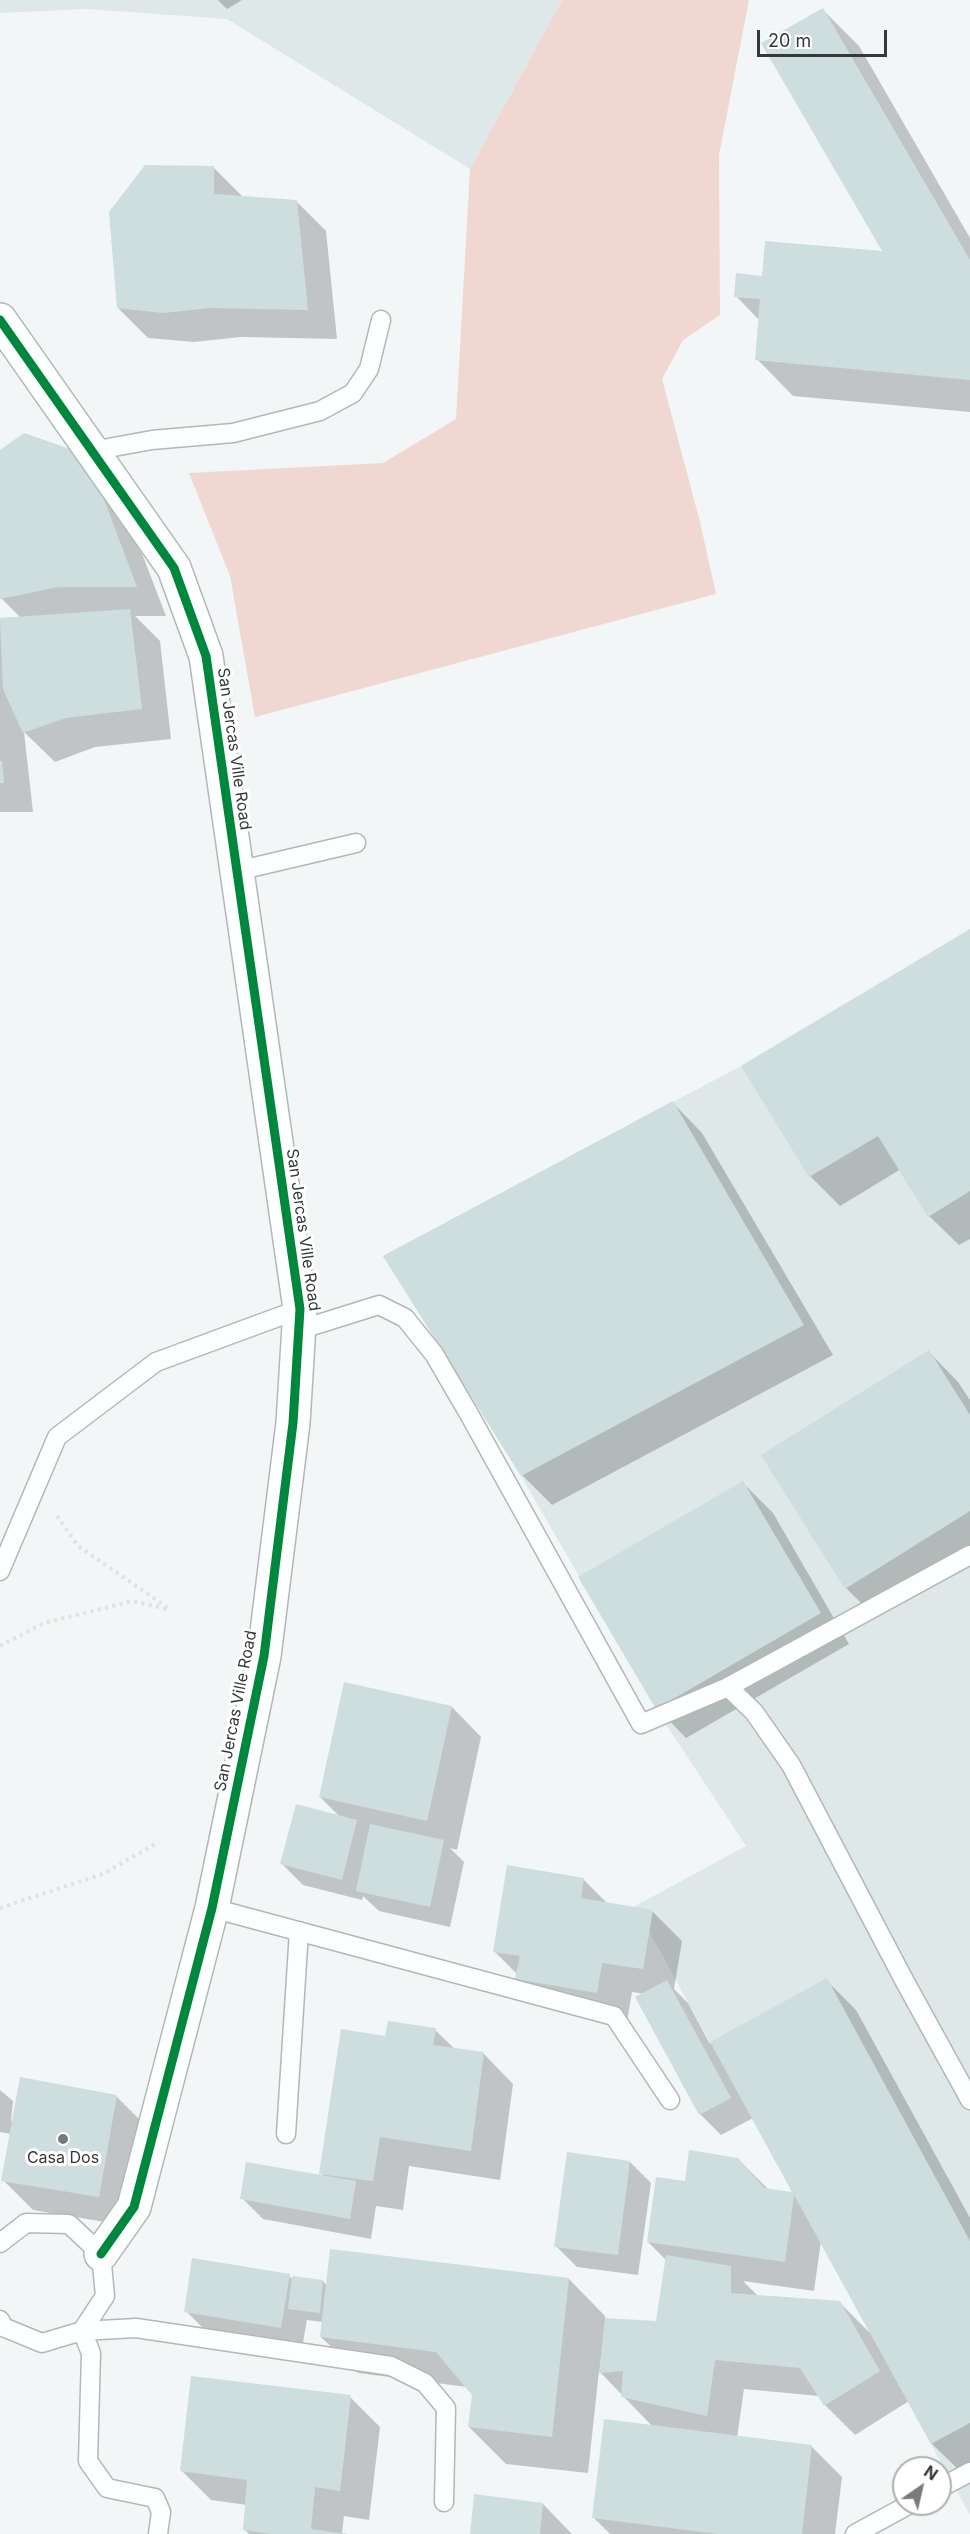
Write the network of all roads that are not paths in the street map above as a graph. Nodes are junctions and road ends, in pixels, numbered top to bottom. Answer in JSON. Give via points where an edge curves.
{"nodes":[{"id":1,"x":0,"y":320,"type":"edge"},
{"id":2,"x":381,"y":320,"type":"dead end"},
{"id":3,"x":92,"y":451,"type":"junction"},
{"id":4,"x":356,"y":843,"type":"dead end"},
{"id":5,"x":237,"y":871,"type":"junction"},
{"id":6,"x":300,"y":1319,"type":"junction"},
{"id":7,"x":970,"y":1556,"type":"edge"},
{"id":8,"x":0,"y":1571,"type":"edge"},
{"id":9,"x":728,"y":1687,"type":"junction"},
{"id":10,"x":212,"y":1908,"type":"junction"},
{"id":11,"x":299,"y":1931,"type":"junction"},
{"id":12,"x":670,"y":2100,"type":"dead end"},
{"id":13,"x":970,"y":2100,"type":"edge"},
{"id":14,"x":286,"y":2134,"type":"dead end"},
{"id":15,"x":0,"y":2243,"type":"edge"},
{"id":16,"x":101,"y":2254,"type":"junction"},
{"id":17,"x":1,"y":2328,"type":"edge"},
{"id":18,"x":82,"y":2331,"type":"junction"},
{"id":19,"x":970,"y":2472,"type":"edge"},
{"id":20,"x":952,"y":2482,"type":"edge"},
{"id":21,"x":444,"y":2502,"type":"dead end"},
{"id":22,"x":892,"y":2514,"type":"edge"},
{"id":23,"x":159,"y":2534,"type":"edge"},
{"id":24,"x":855,"y":2534,"type":"edge"}],
"edges":[{"from":1,"to":3,"type":"street","name":"San Jercas Ville Road"},
{"from":2,"to":3,"type":"lane","via":[[369,369],[353,393],[320,411],[233,433],[152,440]]},
{"from":3,"to":5,"type":"street","name":"San Jercas Ville Road","via":[[174,568],[206,656]]},
{"from":4,"to":5,"type":"lane"},
{"from":5,"to":6,"type":"street","name":"San Jercas Ville Road"},
{"from":6,"to":8,"type":"lane","via":[[156,1362],[57,1437]]},
{"from":6,"to":9,"type":"lane","via":[[379,1305],[405,1318],[434,1354],[469,1414],[641,1724]]},
{"from":6,"to":10,"type":"street","name":"San Jercas Ville Road","via":[[293,1423],[264,1656]]},
{"from":7,"to":9,"type":"lane"},
{"from":9,"to":13,"type":"lane","via":[[754,1712],[791,1765]]},
{"from":10,"to":11,"type":"lane"},
{"from":10,"to":16,"type":"street","name":"San Jercas Ville Road","via":[[134,2207]]},
{"from":11,"to":12,"type":"lane","via":[[614,2016]]},
{"from":11,"to":14,"type":"lane"},
{"from":15,"to":16,"type":"lane","via":[[26,2223],[69,2224]]},
{"from":16,"to":18,"type":"lane","via":[[105,2296]]},
{"from":17,"to":18,"type":"lane","via":[[42,2343]]},
{"from":18,"to":21,"type":"lane","via":[[136,2328],[391,2366],[425,2383],[446,2408]]},
{"from":18,"to":23,"type":"lane","via":[[91,2353],[88,2461],[107,2488],[155,2498],[161,2512]]},
{"from":19,"to":20,"type":"lane"},
{"from":22,"to":24,"type":"lane"}]}
